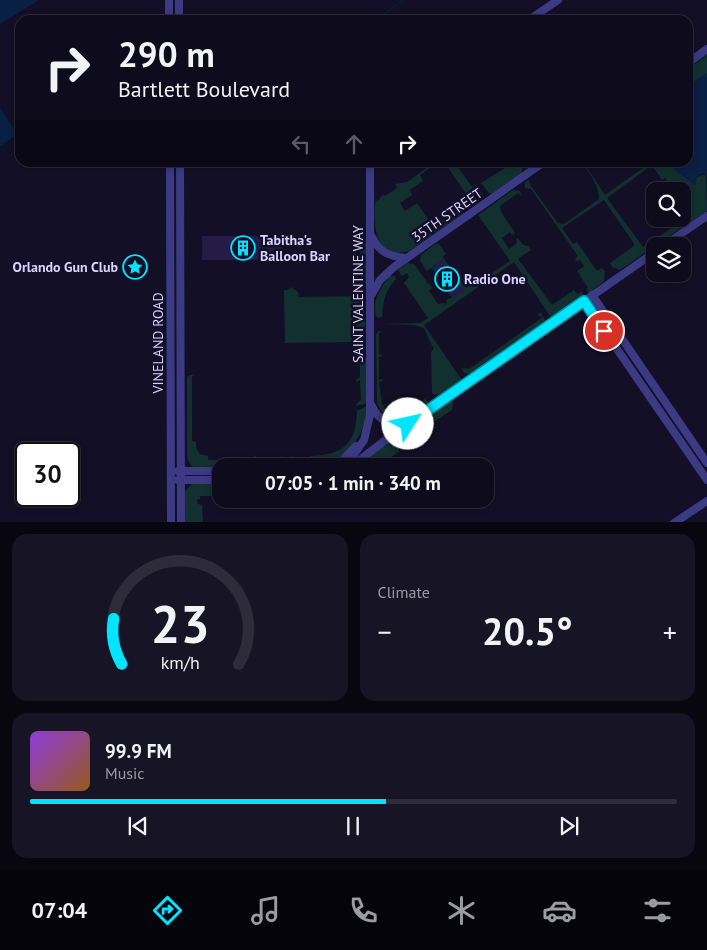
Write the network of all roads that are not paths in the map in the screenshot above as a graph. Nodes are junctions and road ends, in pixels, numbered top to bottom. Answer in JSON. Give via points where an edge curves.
{"nodes":[{"id":1,"x":168,"y":0,"type":"edge"},
{"id":2,"x":179,"y":0,"type":"edge"},
{"id":3,"x":558,"y":0,"type":"edge"},
{"id":4,"x":169,"y":15,"type":"edge"},
{"id":5,"x":179,"y":15,"type":"edge"},
{"id":6,"x":536,"y":15,"type":"edge"},
{"id":7,"x":707,"y":49,"type":"edge"},
{"id":8,"x":693,"y":59,"type":"edge"},
{"id":9,"x":170,"y":167,"type":"edge"},
{"id":10,"x":180,"y":167,"type":"edge"},
{"id":11,"x":370,"y":167,"type":"edge"},
{"id":12,"x":537,"y":167,"type":"edge"},
{"id":13,"x":707,"y":216,"type":"edge"},
{"id":14,"x":180,"y":225,"type":"junction"},
{"id":15,"x":170,"y":226,"type":"junction"},
{"id":16,"x":371,"y":236,"type":"junction"},
{"id":17,"x":677,"y":237,"type":"edge"},
{"id":18,"x":406,"y":258,"type":"junction"},
{"id":19,"x":646,"y":258,"type":"edge"},
{"id":20,"x":371,"y":295,"type":"junction"},
{"id":21,"x":592,"y":295,"type":"junction"},
{"id":22,"x":584,"y":301,"type":"junction"},
{"id":23,"x":171,"y":311,"type":"junction"},
{"id":24,"x":180,"y":311,"type":"junction"},
{"id":25,"x":181,"y":369,"type":"junction"},
{"id":26,"x":171,"y":370,"type":"junction"},
{"id":27,"x":643,"y":386,"type":"junction"},
{"id":28,"x":371,"y":404,"type":"junction"},
{"id":29,"x":678,"y":421,"type":"junction"},
{"id":30,"x":408,"y":424,"type":"junction"},
{"id":31,"x":369,"y":425,"type":"junction"},
{"id":32,"x":373,"y":448,"type":"junction"},
{"id":33,"x":354,"y":456,"type":"junction"},
{"id":34,"x":348,"y":458,"type":"edge"},
{"id":35,"x":352,"y":458,"type":"edge"},
{"id":36,"x":361,"y":458,"type":"edge"},
{"id":37,"x":707,"y":463,"type":"edge"},
{"id":38,"x":172,"y":471,"type":"junction"},
{"id":39,"x":181,"y":471,"type":"junction"},
{"id":40,"x":212,"y":471,"type":"edge"},
{"id":41,"x":172,"y":480,"type":"junction"},
{"id":42,"x":181,"y":480,"type":"junction"},
{"id":43,"x":212,"y":480,"type":"edge"},
{"id":44,"x":707,"y":480,"type":"edge"},
{"id":45,"x":707,"y":501,"type":"edge"},
{"id":46,"x":172,"y":522,"type":"edge"},
{"id":47,"x":181,"y":522,"type":"edge"},
{"id":48,"x":674,"y":522,"type":"edge"}],
"edges":[{"from":1,"to":4,"type":"street"},
{"from":2,"to":5,"type":"street"},
{"from":3,"to":6,"type":"street"},
{"from":7,"to":8,"type":"street"},
{"from":9,"to":15,"type":"street","name":"VINELAND ROAD"},
{"from":10,"to":14,"type":"street","name":"VINELAND ROAD"},
{"from":11,"to":16,"type":"street","name":"SAINT VALENTINE WAY"},
{"from":12,"to":18,"type":"street","name":"35TH STREET"},
{"from":13,"to":17,"type":"street"},
{"from":14,"to":15,"type":"street"},
{"from":14,"to":24,"type":"street","name":"VINELAND ROAD"},
{"from":15,"to":23,"type":"street","name":"VINELAND ROAD"},
{"from":16,"to":18,"type":"street","via":[[380,251]]},
{"from":16,"to":20,"type":"street","name":"SAINT VALENTINE WAY"},
{"from":18,"to":20,"type":"street","name":"35TH STREET","via":[[386,273]]},
{"from":19,"to":21,"type":"street"},
{"from":20,"to":28,"type":"street","name":"SAINT VALENTINE WAY"},
{"from":21,"to":22,"type":"street"},
{"from":21,"to":29,"type":"street"},
{"from":22,"to":27,"type":"street"},
{"from":22,"to":30,"type":"street"},
{"from":23,"to":24,"type":"street"},
{"from":23,"to":26,"type":"street","name":"VINELAND ROAD"},
{"from":24,"to":25,"type":"street","name":"VINELAND ROAD"},
{"from":25,"to":26,"type":"street"},
{"from":25,"to":39,"type":"street","name":"VINELAND ROAD"},
{"from":26,"to":38,"type":"street","name":"VINELAND ROAD"},
{"from":27,"to":29,"type":"street","via":[[649,386]]},
{"from":27,"to":44,"type":"street"},
{"from":28,"to":30,"type":"street","via":[[384,420],[397,425]]},
{"from":28,"to":31,"type":"street","name":"SAINT VALENTINE WAY"},
{"from":29,"to":37,"type":"street"},
{"from":30,"to":32,"type":"street"},
{"from":31,"to":33,"type":"street","name":"SAINT VALENTINE WAY"},
{"from":31,"to":34,"type":"street","name":"SAINT VALENTINE WAY"},
{"from":32,"to":33,"type":"street"},
{"from":32,"to":36,"type":"street"},
{"from":33,"to":35,"type":"street"},
{"from":38,"to":39,"type":"street"},
{"from":38,"to":41,"type":"street","name":"VINELAND ROAD"},
{"from":39,"to":40,"type":"street"},
{"from":39,"to":42,"type":"street","name":"VINELAND ROAD"},
{"from":41,"to":42,"type":"street"},
{"from":41,"to":46,"type":"street","name":"VINELAND ROAD"},
{"from":42,"to":43,"type":"street"},
{"from":42,"to":47,"type":"street","name":"VINELAND ROAD"},
{"from":45,"to":48,"type":"street"}]}
